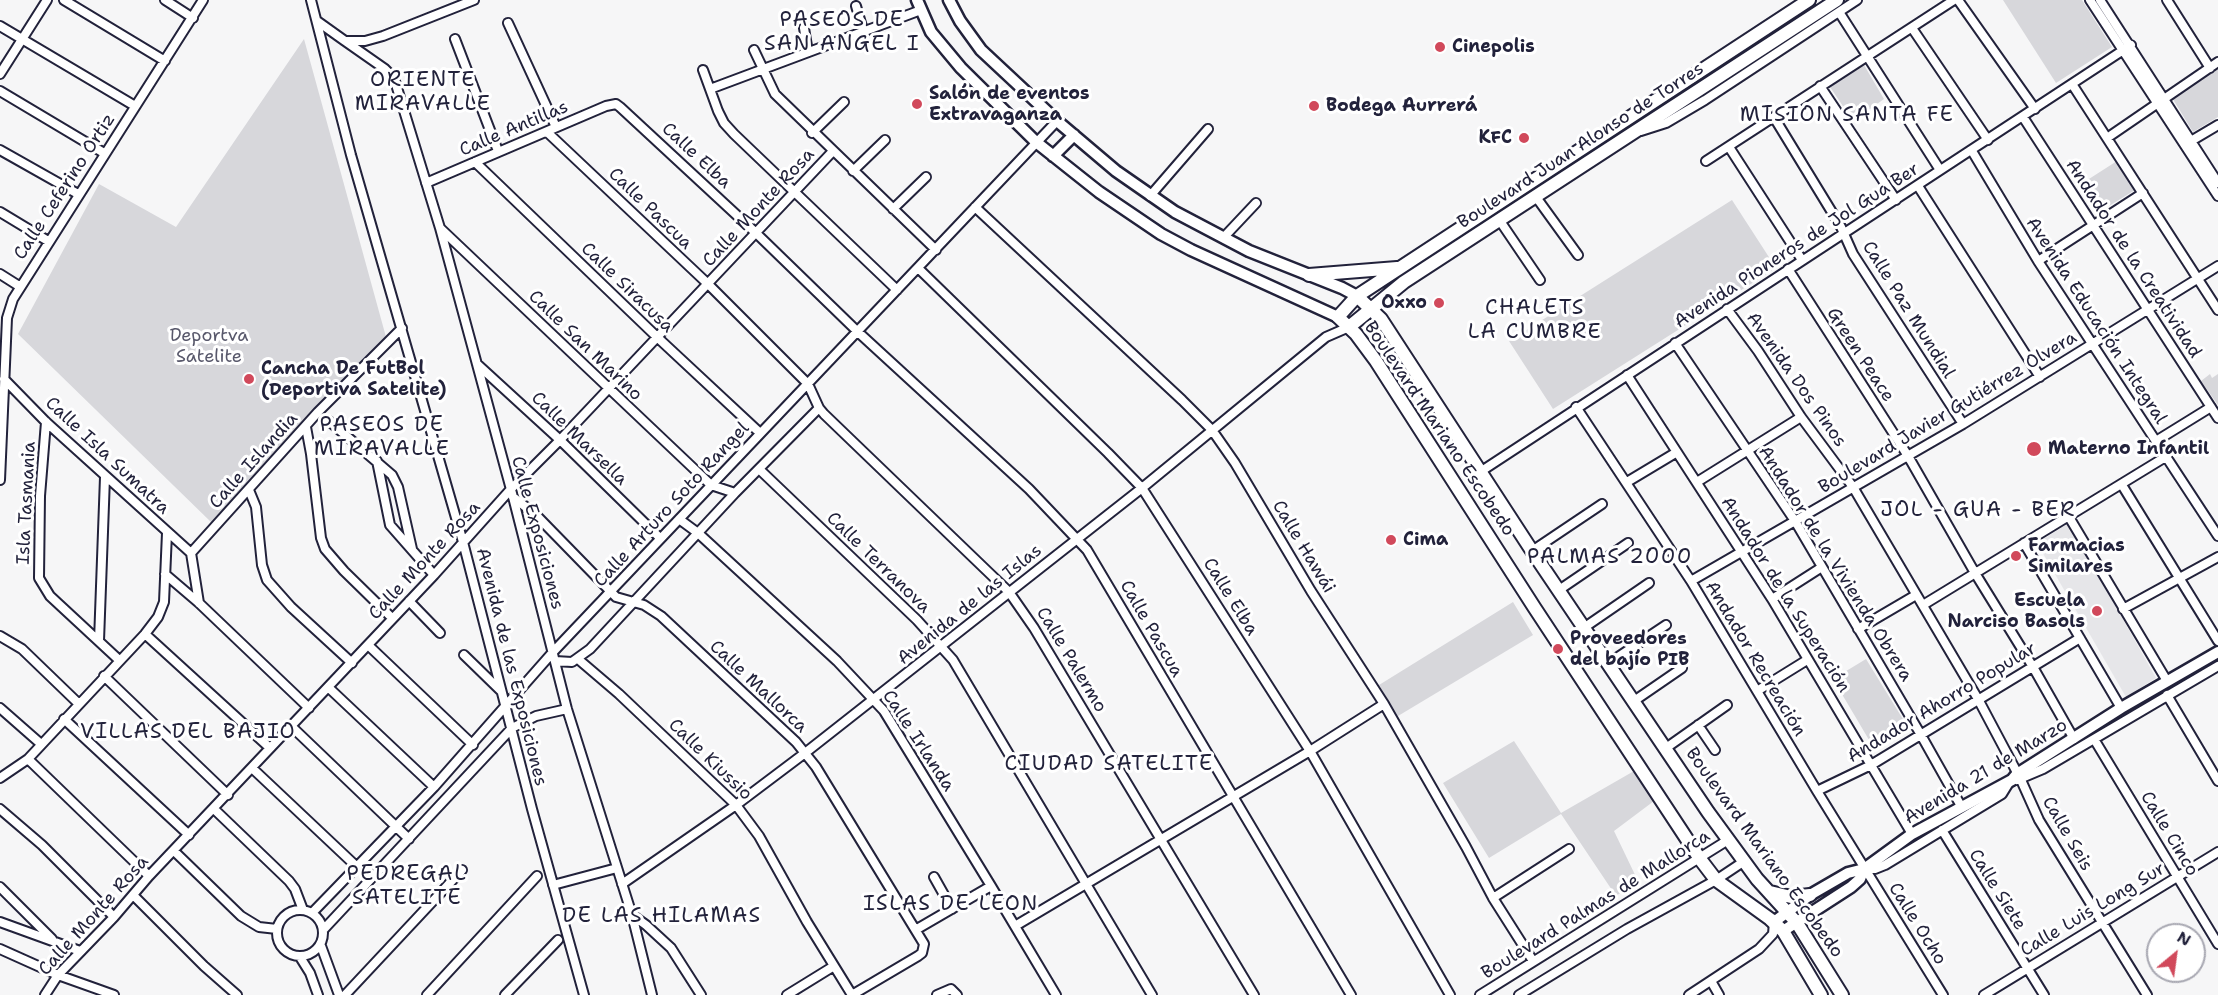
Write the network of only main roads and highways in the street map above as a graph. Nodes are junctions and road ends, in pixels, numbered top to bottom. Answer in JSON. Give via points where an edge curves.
{"nodes":[{"id":1,"x":1809,"y":0,"type":"edge"},
{"id":2,"x":1838,"y":6,"type":"edge"},
{"id":3,"x":1399,"y":268,"type":"junction"},
{"id":4,"x":1309,"y":274,"type":"road end"},
{"id":5,"x":1357,"y":296,"type":"junction"},
{"id":6,"x":1371,"y":308,"type":"junction"},
{"id":7,"x":1338,"y":317,"type":"joint"},
{"id":8,"x":1349,"y":327,"type":"junction"},
{"id":9,"x":1766,"y":890,"type":"junction"},
{"id":10,"x":1810,"y":895,"type":"road end"},
{"id":11,"x":1821,"y":995,"type":"edge"},
{"id":12,"x":1842,"y":995,"type":"edge"}],
"edges":[{"from":1,"to":3,"type":"main road","name":"Boulevard Juan Alonso de Torres"},
{"from":2,"to":6,"type":"main road","name":"Boulevard Juan Alonso de Torres","via":[[1634,133],[1404,282]]},
{"from":3,"to":4,"type":"main road"},
{"from":3,"to":5,"type":"main road","name":"Boulevard Juan Alonso de Torres"},
{"from":5,"to":6,"type":"main road","name":"Boulevard Mariano Escobedo"},
{"from":5,"to":7,"type":"main road","name":"Boulevard Juan Alonso de Torres"},
{"from":6,"to":8,"type":"main road","name":"Boulevard Juan Alonso de Torres"},
{"from":6,"to":9,"type":"main road","name":"Boulevard Mariano Escobedo","via":[[1634,702]]},
{"from":7,"to":8,"type":"main road","name":"Boulevard Mariano Escobedo"},
{"from":8,"to":11,"type":"main road","name":"Boulevard Mariano Escobedo","via":[[1376,361],[1700,859],[1716,880],[1777,929]]},
{"from":9,"to":10,"type":"main road","via":[[1791,897]]},
{"from":9,"to":12,"type":"main road","name":"Boulevard Mariano Escobedo","via":[[1797,923]]}]}
